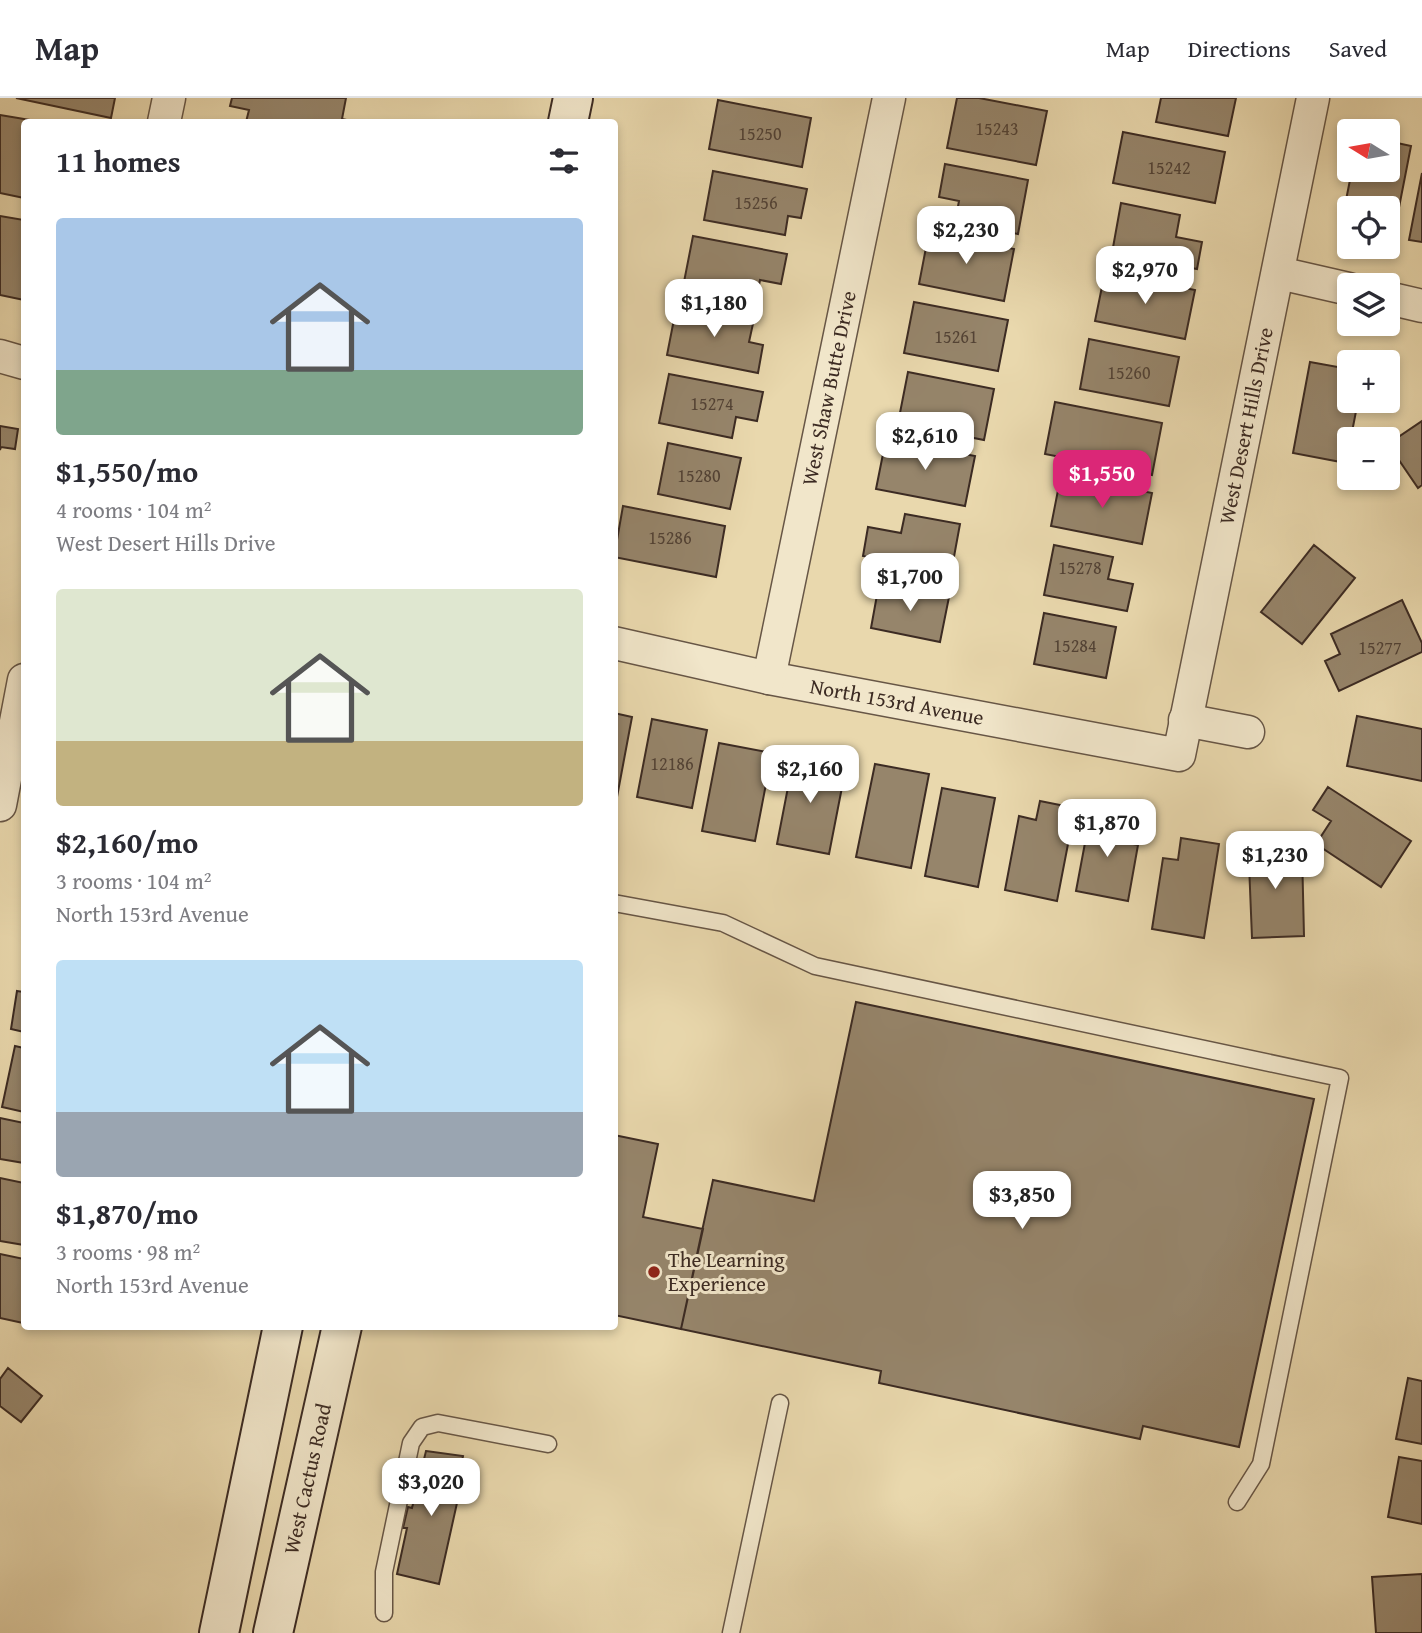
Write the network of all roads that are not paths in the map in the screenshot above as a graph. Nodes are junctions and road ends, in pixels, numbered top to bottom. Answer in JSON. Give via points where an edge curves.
{"nodes":[{"id":1,"x":169,"y":98,"type":"edge"},
{"id":2,"x":573,"y":98,"type":"edge"},
{"id":3,"x":889,"y":98,"type":"edge"},
{"id":4,"x":1313,"y":98,"type":"edge"},
{"id":5,"x":165,"y":119,"type":"edge"},
{"id":6,"x":569,"y":119,"type":"edge"},
{"id":7,"x":1279,"y":273,"type":"junction"},
{"id":8,"x":1337,"y":286,"type":"edge"},
{"id":9,"x":1400,"y":301,"type":"edge"},
{"id":10,"x":1422,"y":306,"type":"edge"},
{"id":11,"x":0,"y":356,"type":"edge"},
{"id":12,"x":21,"y":362,"type":"edge"},
{"id":13,"x":618,"y":644,"type":"edge"},
{"id":14,"x":769,"y":677,"type":"junction"},
{"id":15,"x":21,"y":696,"type":"edge"},
{"id":16,"x":1185,"y":720,"type":"junction"},
{"id":17,"x":1248,"y":732,"type":"dead end"},
{"id":18,"x":1179,"y":755,"type":"joint"},
{"id":19,"x":0,"y":805,"type":"edge"},
{"id":20,"x":618,"y":904,"type":"edge"},
{"id":21,"x":282,"y":1330,"type":"edge"},
{"id":22,"x":341,"y":1330,"type":"edge"},
{"id":23,"x":780,"y":1403,"type":"dead end"},
{"id":24,"x":548,"y":1444,"type":"dead end"},
{"id":25,"x":1237,"y":1502,"type":"dead end"},
{"id":26,"x":384,"y":1613,"type":"dead end"},
{"id":27,"x":222,"y":1631,"type":"edge"},
{"id":28,"x":273,"y":1633,"type":"edge"},
{"id":29,"x":731,"y":1633,"type":"edge"}],
"edges":[{"from":1,"to":5,"type":"street"},
{"from":2,"to":6,"type":"main road"},
{"from":3,"to":14,"type":"street","name":"West Shaw Butte Drive"},
{"from":4,"to":7,"type":"street","name":"West Desert Hills Drive"},
{"from":7,"to":8,"type":"street"},
{"from":7,"to":16,"type":"street","name":"West Desert Hills Drive"},
{"from":9,"to":10,"type":"street"},
{"from":11,"to":12,"type":"street"},
{"from":13,"to":14,"type":"street","name":"North 153rd Avenue"},
{"from":14,"to":18,"type":"street","name":"North 153rd Avenue"},
{"from":15,"to":19,"type":"street"},
{"from":16,"to":17,"type":"street"},
{"from":16,"to":18,"type":"street","name":"West Desert Hills Drive"},
{"from":20,"to":25,"type":"lane","via":[[723,923],[815,966],[1340,1078],[1261,1464]]},
{"from":21,"to":27,"type":"main road"},
{"from":22,"to":28,"type":"main road","name":"West Cactus Road"},
{"from":23,"to":29,"type":"lane"},
{"from":24,"to":26,"type":"lane","via":[[438,1423],[422,1427],[411,1443],[384,1572]]}]}
